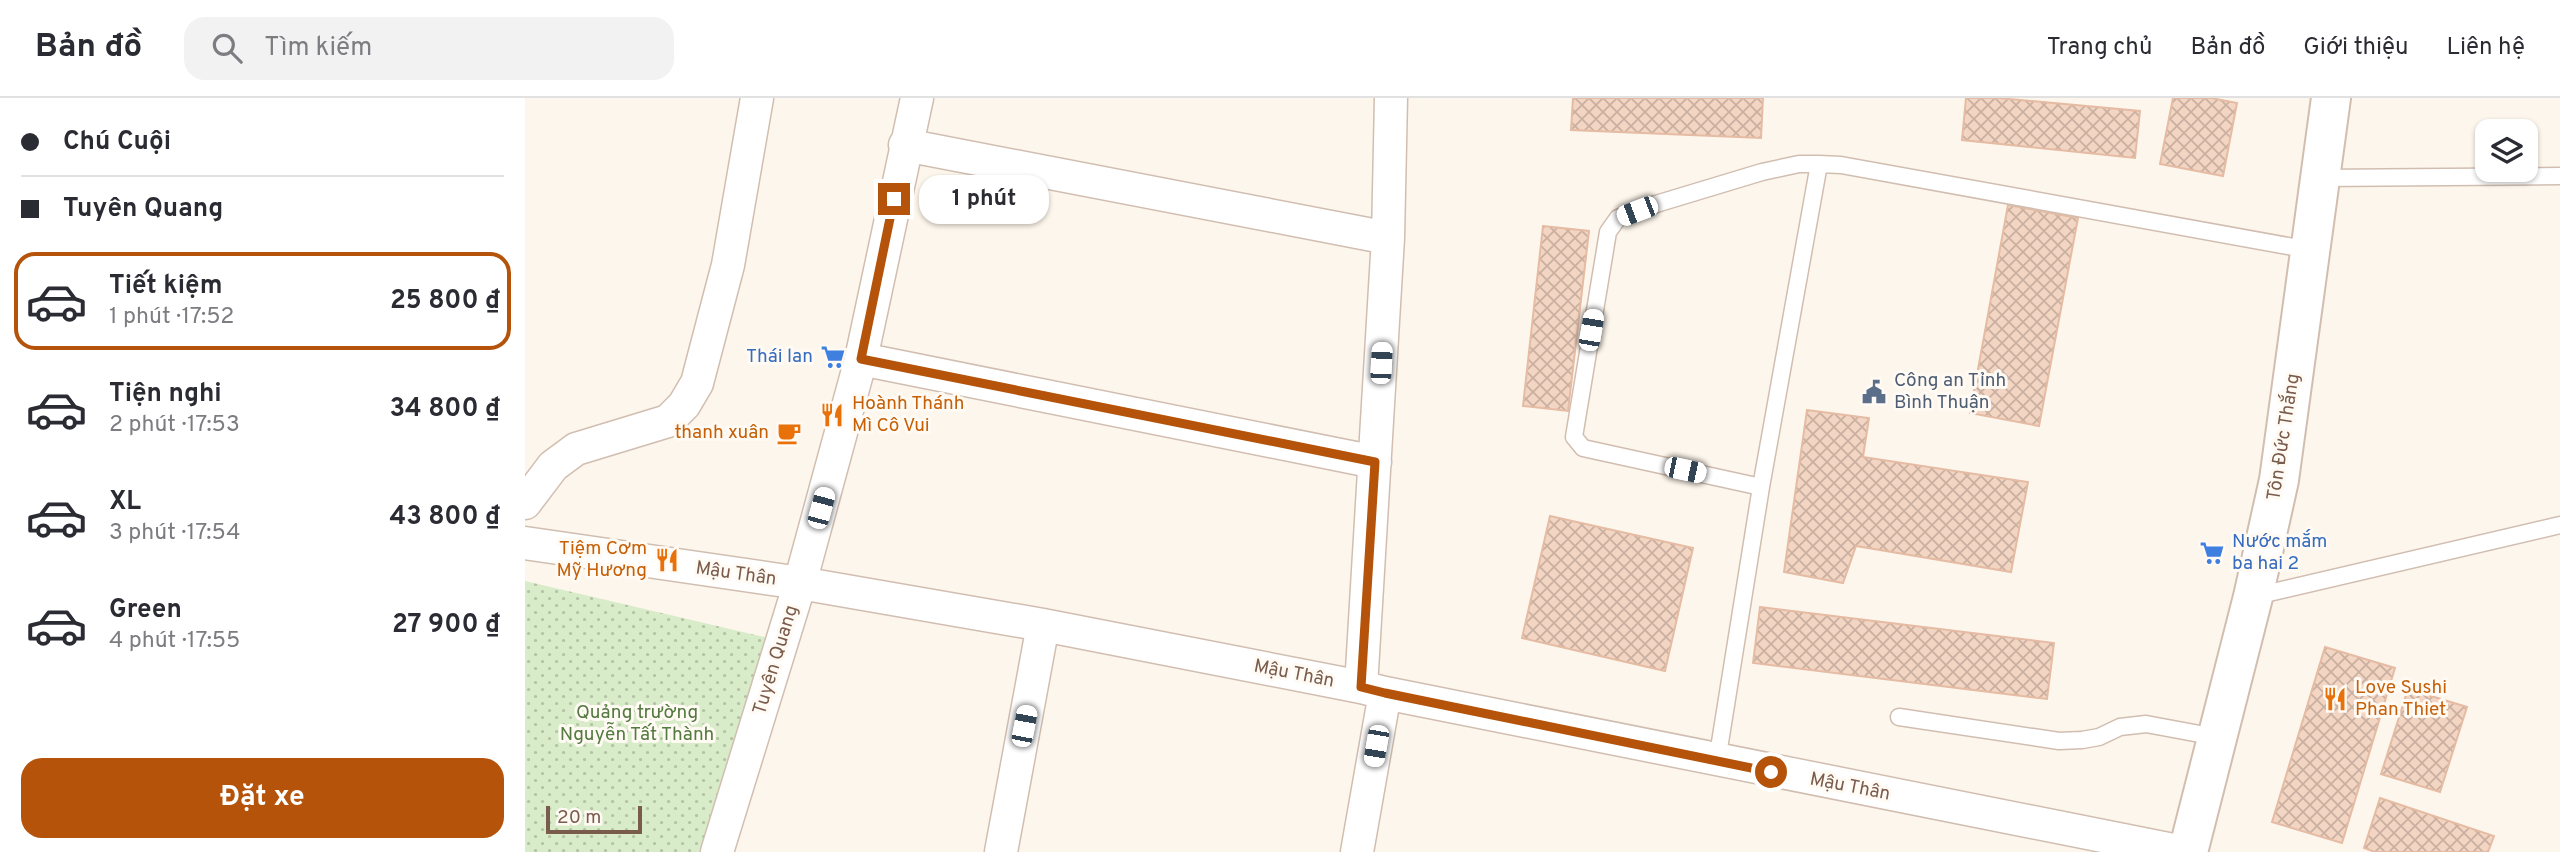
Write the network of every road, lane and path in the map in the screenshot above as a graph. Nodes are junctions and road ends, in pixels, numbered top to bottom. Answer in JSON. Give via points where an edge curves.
{"nodes":[{"id":1,"x":757,"y":98,"type":"edge"},
{"id":2,"x":916,"y":98,"type":"edge"},
{"id":3,"x":1391,"y":98,"type":"edge"},
{"id":4,"x":2330,"y":98,"type":"edge"},
{"id":5,"x":905,"y":145,"type":"junction"},
{"id":6,"x":1819,"y":164,"type":"junction"},
{"id":7,"x":2560,"y":176,"type":"edge"},
{"id":8,"x":2320,"y":177,"type":"junction"},
{"id":9,"x":1388,"y":238,"type":"junction"},
{"id":10,"x":2310,"y":250,"type":"junction"},
{"id":11,"x":861,"y":359,"type":"junction"},
{"id":12,"x":1375,"y":462,"type":"junction"},
{"id":13,"x":1761,"y":487,"type":"junction"},
{"id":14,"x":525,"y":503,"type":"edge"},
{"id":15,"x":2560,"y":525,"type":"edge"},
{"id":16,"x":525,"y":544,"type":"edge"},
{"id":17,"x":800,"y":583,"type":"junction"},
{"id":18,"x":2253,"y":597,"type":"junction"},
{"id":19,"x":1043,"y":625,"type":"junction"},
{"id":20,"x":1373,"y":690,"type":"junction"},
{"id":21,"x":1899,"y":717,"type":"dead end"},
{"id":22,"x":2216,"y":737,"type":"junction"},
{"id":23,"x":1717,"y":761,"type":"junction"},
{"id":24,"x":716,"y":852,"type":"edge"},
{"id":25,"x":1001,"y":852,"type":"edge"},
{"id":26,"x":1357,"y":852,"type":"edge"},
{"id":27,"x":2186,"y":852,"type":"edge"}],
"edges":[{"from":1,"to":14,"type":"street","via":[[728,265],[697,383],[668,421],[576,449],[553,466]]},
{"from":2,"to":5,"type":"street","name":"Tuyên Quang"},
{"from":3,"to":9,"type":"street"},
{"from":4,"to":8,"type":"street","name":"Tôn Đức Thắng"},
{"from":5,"to":9,"type":"street"},
{"from":5,"to":11,"type":"street","name":"Tuyên Quang"},
{"from":6,"to":10,"type":"lane"},
{"from":6,"to":13,"type":"lane"},
{"from":6,"to":13,"type":"lane","via":[[1762,172],[1656,204],[1618,218],[1608,232],[1574,437],[1583,448]]},
{"from":7,"to":8,"type":"lane"},
{"from":8,"to":10,"type":"street","name":"Tôn Đức Thắng"},
{"from":9,"to":12,"type":"street"},
{"from":10,"to":18,"type":"street","name":"Tôn Đức Thắng","via":[[2279,480]]},
{"from":11,"to":12,"type":"street"},
{"from":11,"to":17,"type":"street","name":"Tuyên Quang"},
{"from":12,"to":20,"type":"street"},
{"from":13,"to":23,"type":"lane"},
{"from":15,"to":18,"type":"lane"},
{"from":16,"to":17,"type":"street","name":"Mậu Thân"},
{"from":17,"to":19,"type":"street","name":"Mậu Thân"},
{"from":17,"to":24,"type":"street","name":"Tuyên Quang"},
{"from":18,"to":22,"type":"street","name":"Tôn Đức Thắng"},
{"from":19,"to":20,"type":"street","name":"Mậu Thân"},
{"from":19,"to":25,"type":"street"},
{"from":20,"to":23,"type":"street","name":"Mậu Thân"},
{"from":20,"to":26,"type":"street"},
{"from":21,"to":22,"type":"lane","via":[[2059,741],[2099,737],[2120,727],[2146,723]]},
{"from":22,"to":27,"type":"street","name":"Tôn Đức Thắng"},
{"from":23,"to":27,"type":"street","name":"Mậu Thân"}]}
